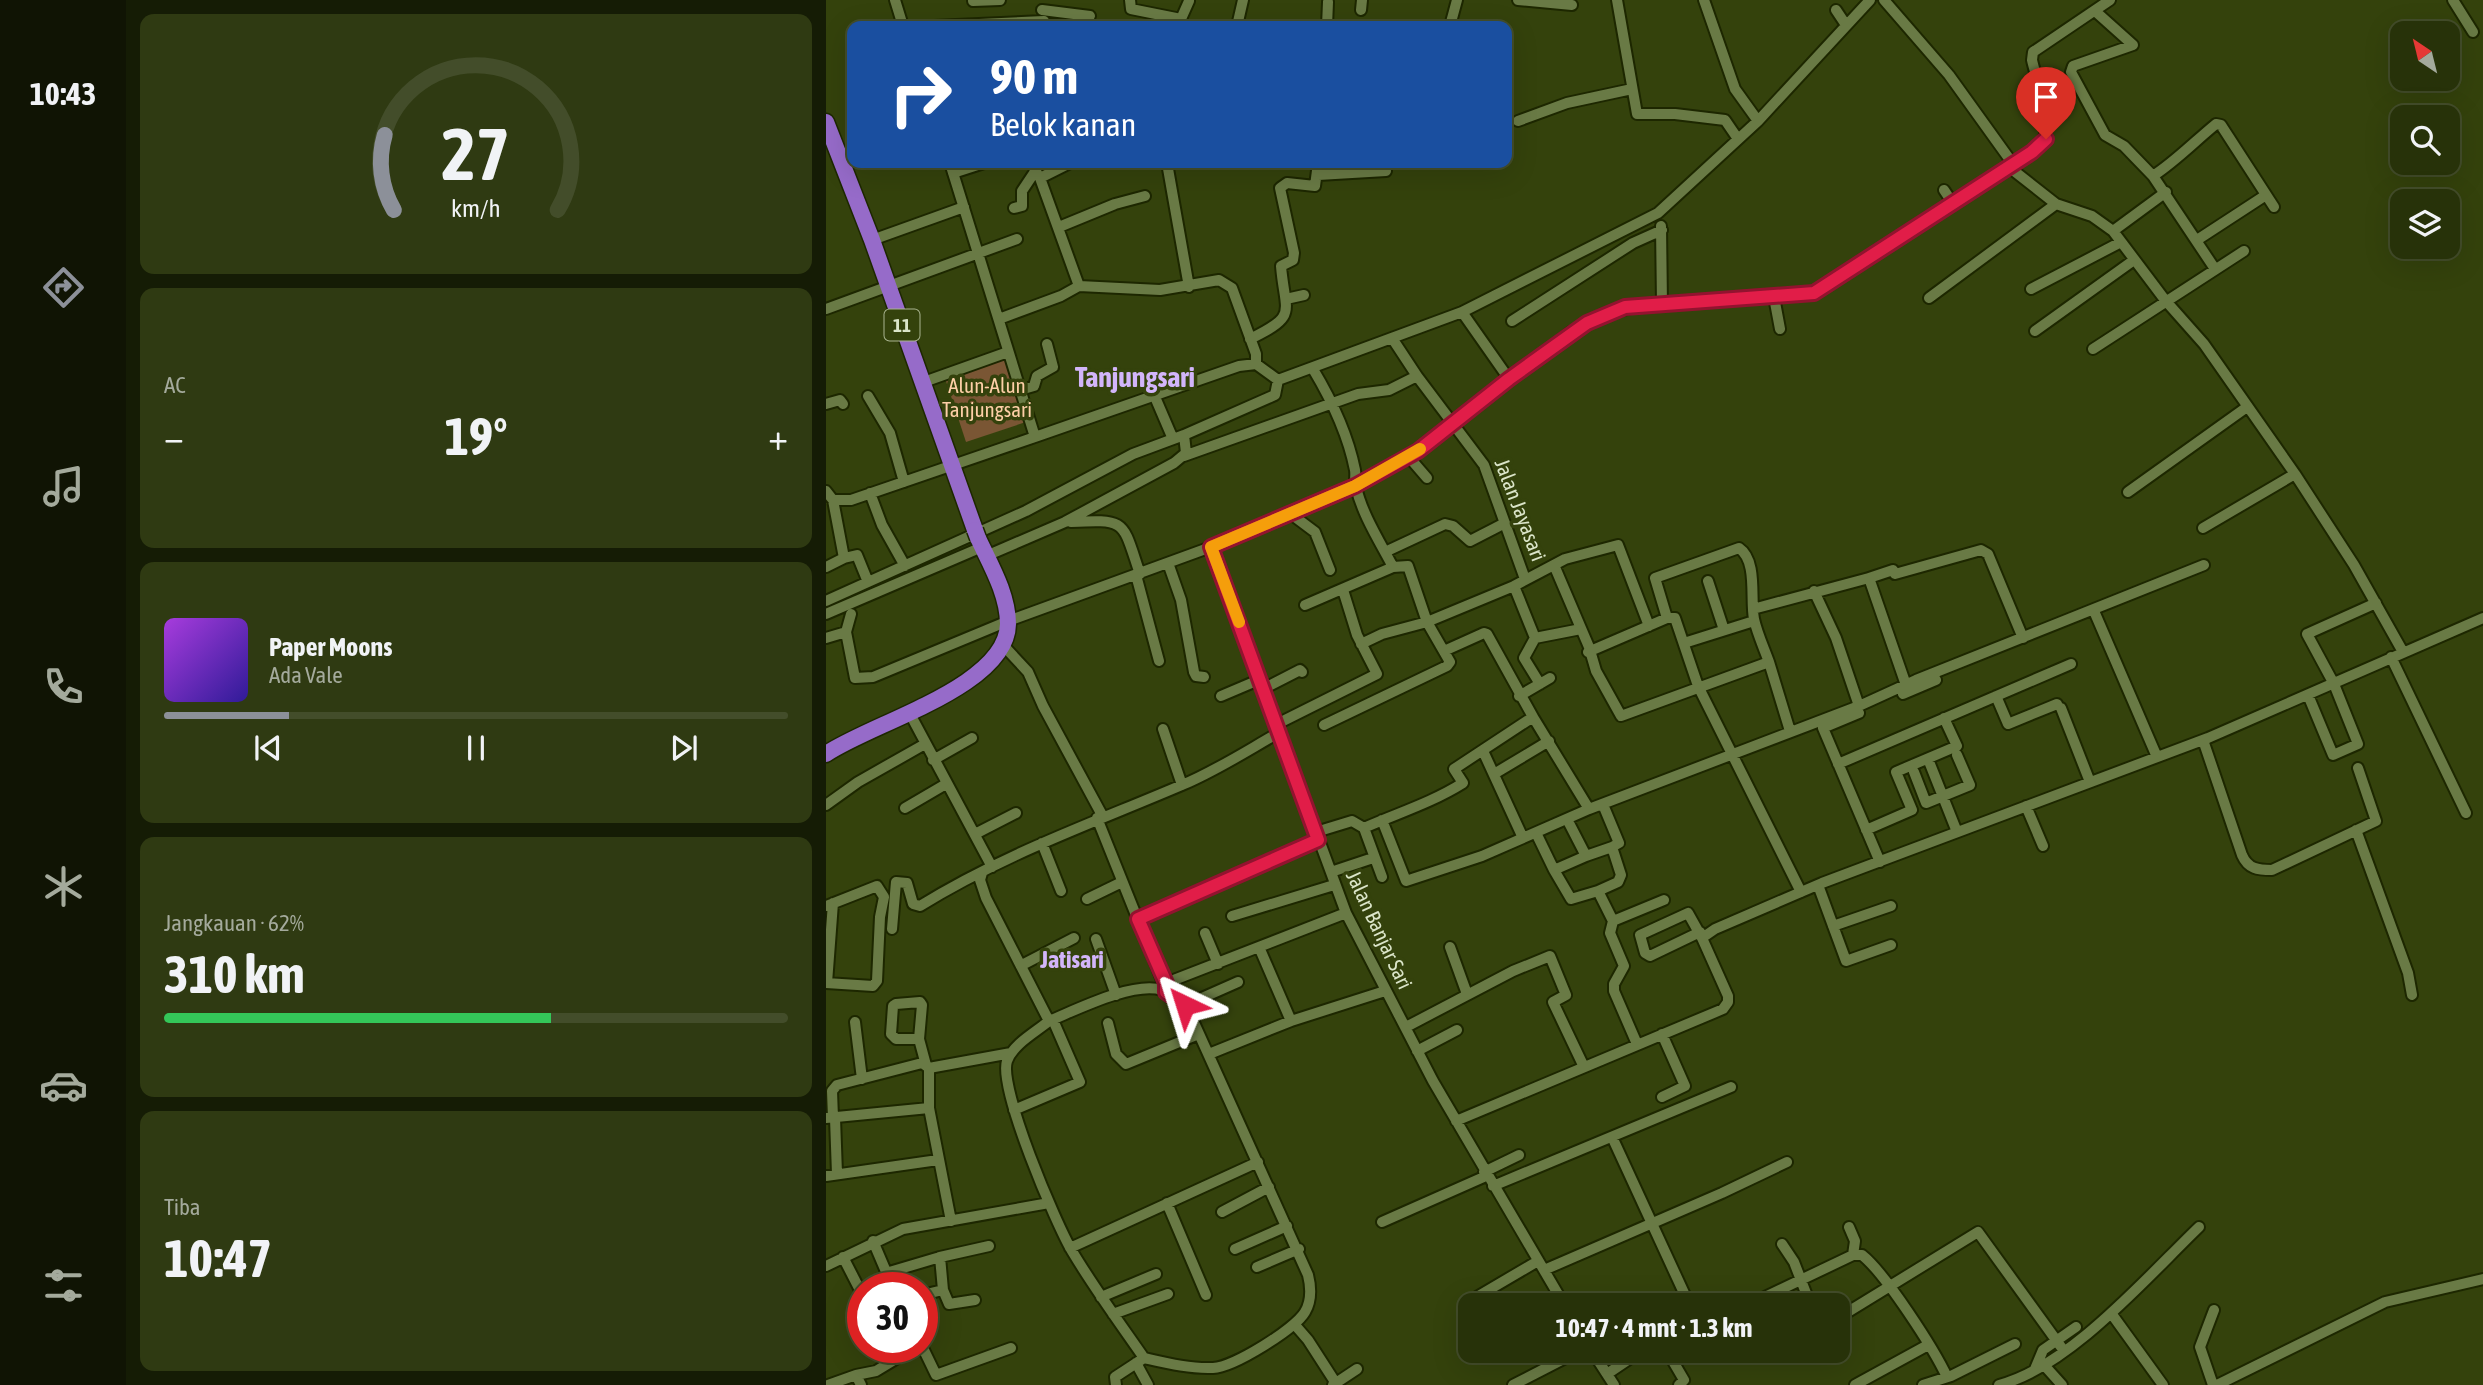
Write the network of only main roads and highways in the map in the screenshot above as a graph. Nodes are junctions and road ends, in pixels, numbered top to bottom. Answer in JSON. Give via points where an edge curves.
{"nodes":[{"id":1,"x":826,"y":122,"type":"edge"},
{"id":2,"x":826,"y":754,"type":"edge"}],
"edges":[{"from":1,"to":2,"type":"highway","number":"11","via":[[951,466],[999,583],[1008,621],[1003,645],[982,671]]}]}
